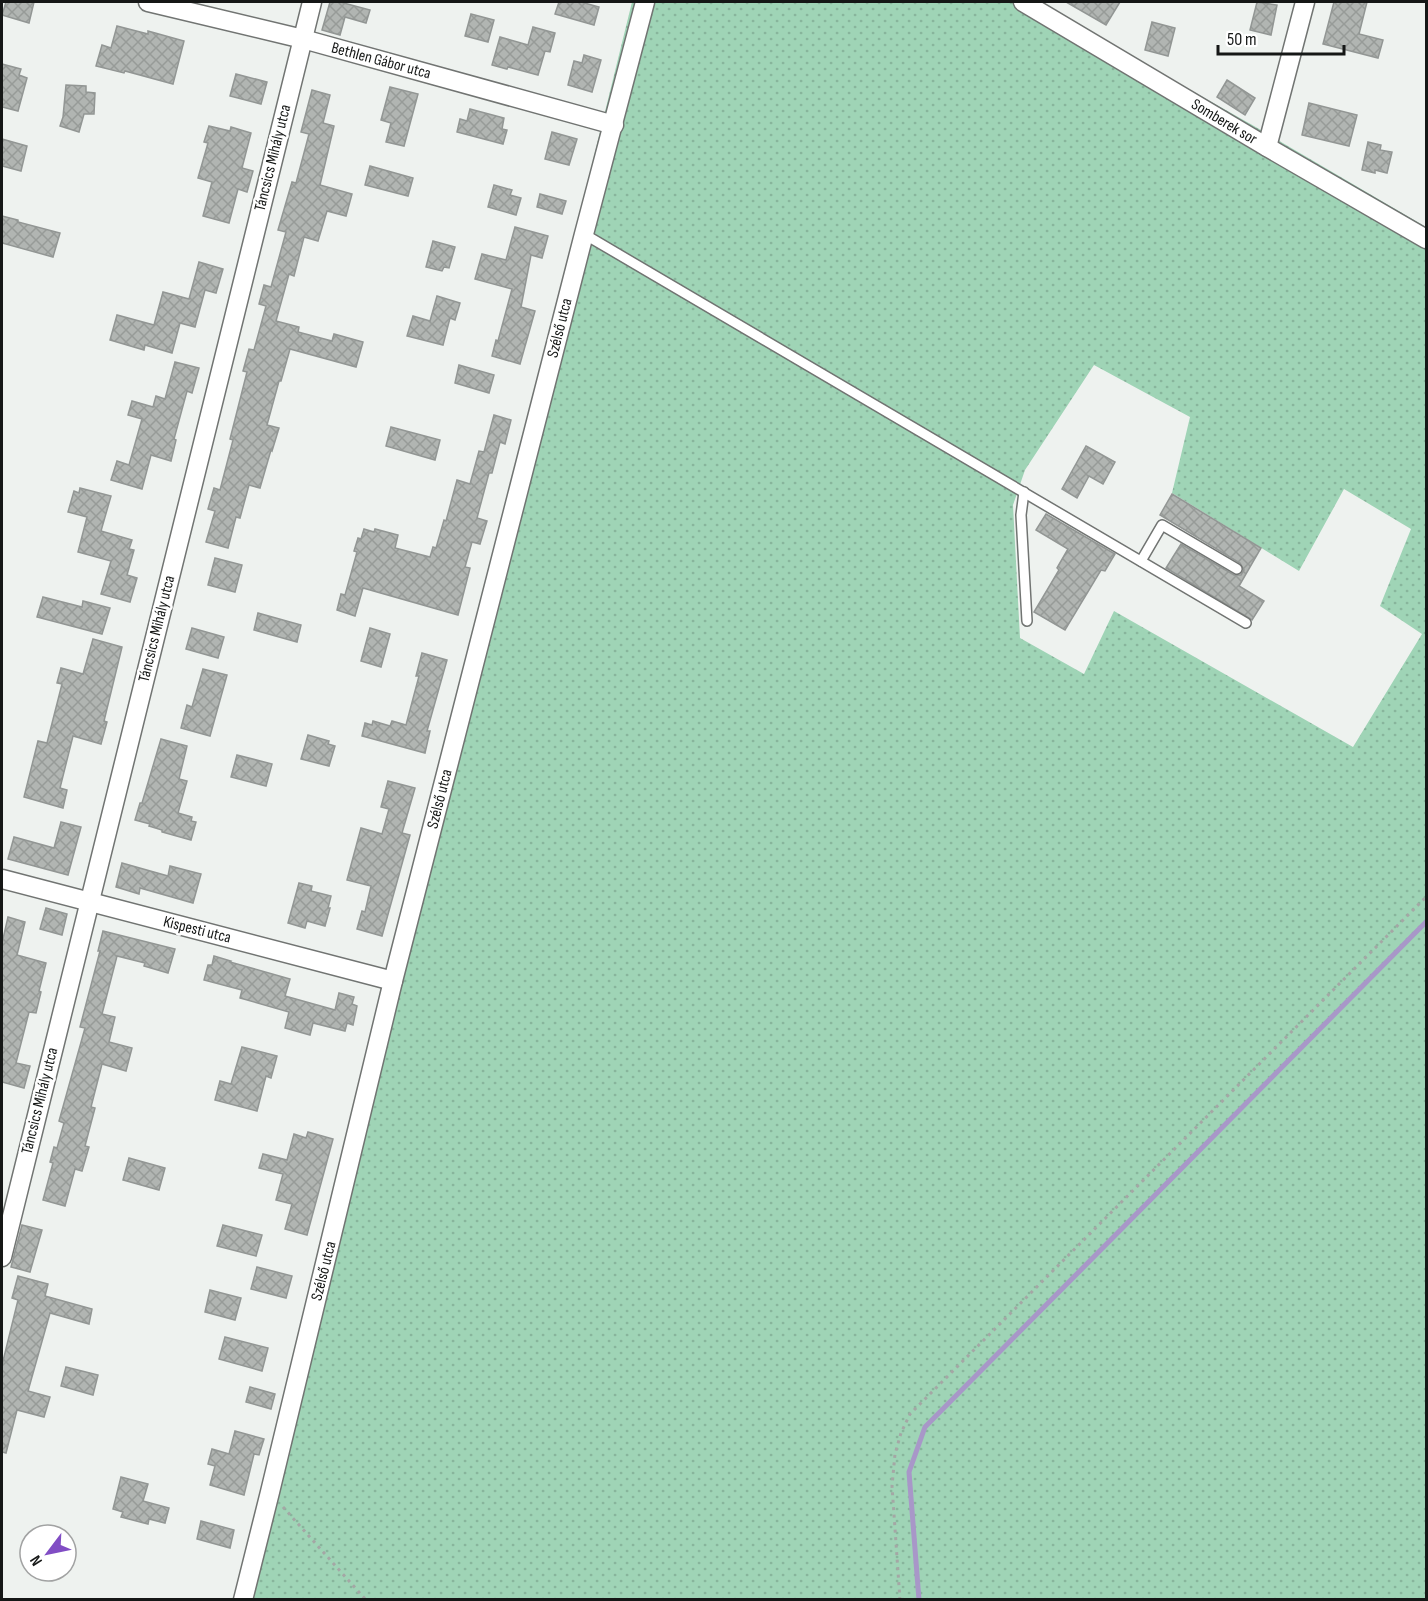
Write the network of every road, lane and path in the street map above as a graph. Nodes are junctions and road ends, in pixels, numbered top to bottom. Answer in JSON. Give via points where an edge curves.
{"nodes":[{"id":1,"x":148,"y":2,"type":"edge"},
{"id":2,"x":312,"y":2,"type":"edge"},
{"id":3,"x":645,"y":2,"type":"edge"},
{"id":4,"x":1023,"y":2,"type":"edge"},
{"id":5,"x":1305,"y":2,"type":"edge"},
{"id":6,"x":303,"y":39,"type":"junction"},
{"id":7,"x":614,"y":125,"type":"junction"},
{"id":8,"x":1267,"y":147,"type":"junction"},
{"id":9,"x":584,"y":234,"type":"junction"},
{"id":10,"x":1426,"y":239,"type":"edge"},
{"id":11,"x":1024,"y":492,"type":"junction"},
{"id":12,"x":1141,"y":561,"type":"junction"},
{"id":13,"x":1237,"y":570,"type":"dead end"},
{"id":14,"x":1027,"y":621,"type":"dead end"},
{"id":15,"x":1246,"y":623,"type":"dead end"},
{"id":16,"x":2,"y":879,"type":"edge"},
{"id":17,"x":1426,"y":897,"type":"edge"},
{"id":18,"x":89,"y":902,"type":"junction"},
{"id":19,"x":393,"y":981,"type":"junction"},
{"id":20,"x":2,"y":1257,"type":"edge"},
{"id":21,"x":270,"y":1492,"type":"junction"},
{"id":22,"x":243,"y":1599,"type":"edge"},
{"id":23,"x":366,"y":1599,"type":"edge"},
{"id":24,"x":900,"y":1599,"type":"edge"}],
"edges":[{"from":1,"to":6,"type":"street","name":"Bethlen Gábor utca"},
{"from":2,"to":6,"type":"street","name":"Táncsics Mihály utca"},
{"from":3,"to":7,"type":"street","name":"Szélső utca"},
{"from":4,"to":8,"type":"street","name":"Somberek sor"},
{"from":5,"to":8,"type":"street"},
{"from":6,"to":7,"type":"street","name":"Bethlen Gábor utca"},
{"from":6,"to":18,"type":"street","name":"Táncsics Mihály utca"},
{"from":7,"to":9,"type":"street","name":"Szélső utca"},
{"from":8,"to":10,"type":"street","name":"Somberek sor"},
{"from":9,"to":11,"type":"lane"},
{"from":9,"to":19,"type":"street","name":"Szélső utca"},
{"from":11,"to":12,"type":"lane"},
{"from":11,"to":14,"type":"lane","via":[[1021,515]]},
{"from":12,"to":13,"type":"lane","via":[[1162,525]]},
{"from":12,"to":15,"type":"lane"},
{"from":16,"to":18,"type":"street","name":"Kispesti utca"},
{"from":17,"to":24,"type":"path","via":[[910,1414],[895,1454],[892,1486]]},
{"from":18,"to":19,"type":"street","name":"Kispesti utca"},
{"from":18,"to":20,"type":"street","name":"Táncsics Mihály utca"},
{"from":19,"to":21,"type":"street","name":"Szélső utca"},
{"from":21,"to":22,"type":"street","name":"Szélső utca"},
{"from":21,"to":23,"type":"path"}]}
